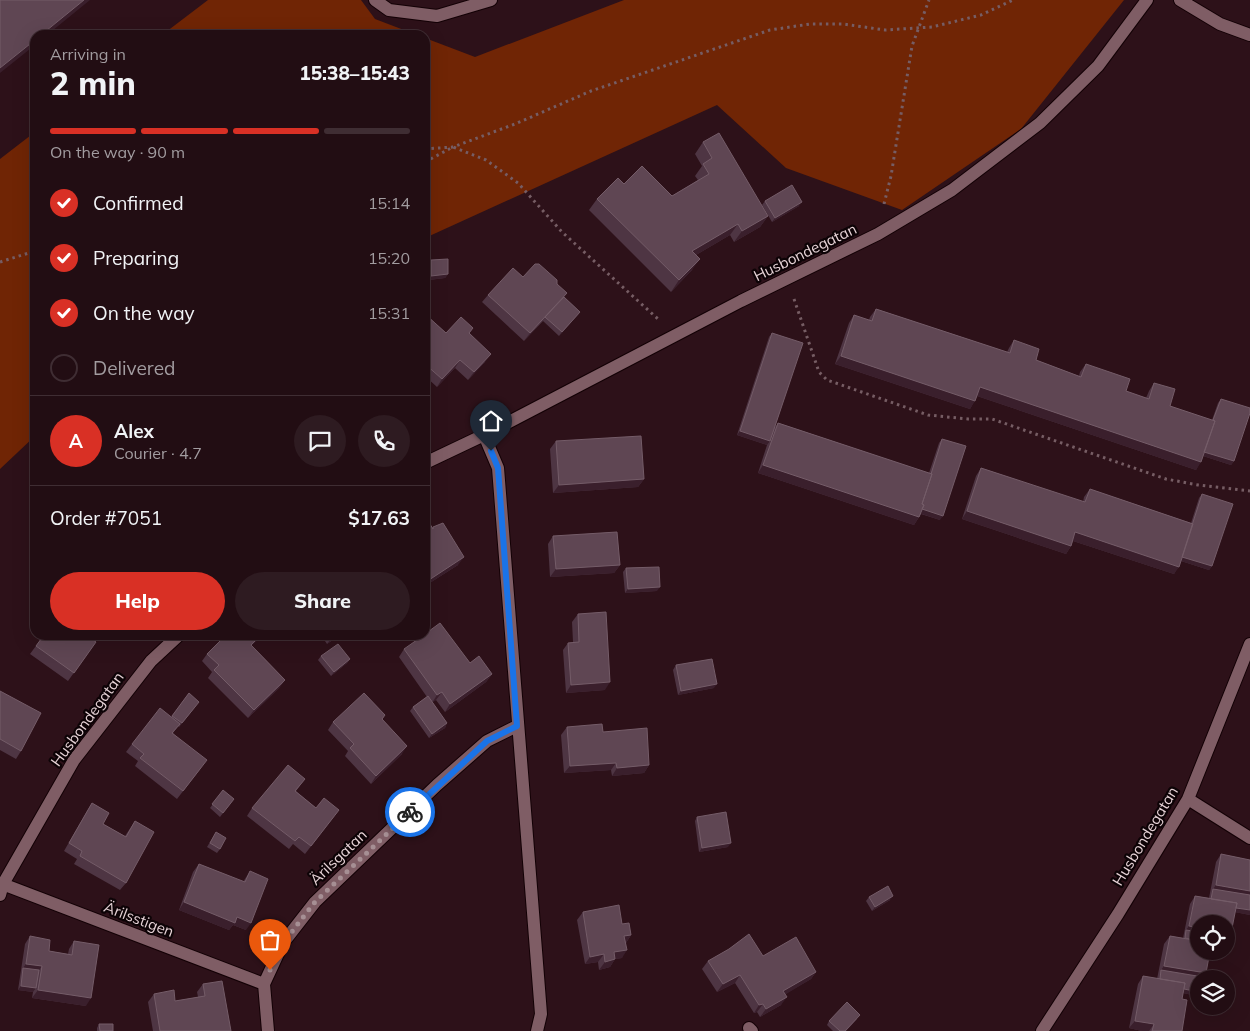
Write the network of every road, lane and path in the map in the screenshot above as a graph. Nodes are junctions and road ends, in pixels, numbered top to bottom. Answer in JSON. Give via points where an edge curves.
{"nodes":[{"id":1,"x":375,"y":0,"type":"edge"},
{"id":2,"x":490,"y":0,"type":"edge"},
{"id":3,"x":929,"y":0,"type":"edge"},
{"id":4,"x":1013,"y":0,"type":"edge"},
{"id":5,"x":1147,"y":0,"type":"edge"},
{"id":6,"x":1180,"y":0,"type":"edge"},
{"id":7,"x":919,"y":28,"type":"junction"},
{"id":8,"x":1250,"y":35,"type":"edge"},
{"id":9,"x":453,"y":147,"type":"junction"},
{"id":10,"x":430,"y":149,"type":"edge"},
{"id":11,"x":430,"y":159,"type":"edge"},
{"id":12,"x":878,"y":234,"type":"junction"},
{"id":13,"x":30,"y":253,"type":"edge"},
{"id":14,"x":0,"y":262,"type":"edge"},
{"id":15,"x":787,"y":279,"type":"junction"},
{"id":16,"x":672,"y":338,"type":"junction"},
{"id":17,"x":484,"y":435,"type":"junction"},
{"id":18,"x":430,"y":461,"type":"edge"},
{"id":19,"x":1250,"y":491,"type":"edge"},
{"id":20,"x":174,"y":640,"type":"edge"},
{"id":21,"x":1250,"y":644,"type":"edge"},
{"id":22,"x":517,"y":726,"type":"junction"},
{"id":23,"x":1188,"y":799,"type":"junction"},
{"id":24,"x":1250,"y":838,"type":"edge"},
{"id":25,"x":1,"y":887,"type":"edge"},
{"id":26,"x":264,"y":984,"type":"junction"},
{"id":27,"x":268,"y":1031,"type":"edge"},
{"id":28,"x":537,"y":1031,"type":"edge"},
{"id":29,"x":1042,"y":1031,"type":"edge"}],
"edges":[{"from":1,"to":2,"type":"street","via":[[389,10],[437,16]]},
{"from":3,"to":7,"type":"path"},
{"from":4,"to":7,"type":"path","via":[[981,16]]},
{"from":5,"to":12,"type":"street","name":"Husbondegatan","via":[[1098,66],[1040,123],[952,190]]},
{"from":6,"to":8,"type":"street","via":[[1220,24]]},
{"from":7,"to":9,"type":"path","via":[[885,30],[843,24],[810,24],[770,30],[592,91]]},
{"from":7,"to":12,"type":"path","via":[[912,46]]},
{"from":9,"to":10,"type":"path"},
{"from":9,"to":11,"type":"path"},
{"from":9,"to":16,"type":"path","via":[[486,160],[518,183],[562,232],[659,320]]},
{"from":12,"to":15,"type":"street","name":"Husbondegatan"},
{"from":13,"to":14,"type":"path"},
{"from":15,"to":16,"type":"street","name":"Husbondegatan"},
{"from":15,"to":19,"type":"path","via":[[819,372],[826,380],[928,415],[992,419],[1166,479]]},
{"from":16,"to":17,"type":"street","name":"Husbondegatan"},
{"from":17,"to":18,"type":"street","name":"Husbondegatan"},
{"from":17,"to":22,"type":"street","via":[[498,468]]},
{"from":20,"to":25,"type":"street","name":"Husbondegatan","via":[[151,661],[74,760]]},
{"from":21,"to":23,"type":"street","name":"Husbondegatan"},
{"from":22,"to":26,"type":"street","name":"Ärilsgatan","via":[[487,741],[315,902],[283,943]]},
{"from":22,"to":28,"type":"street","via":[[541,1014]]},
{"from":23,"to":24,"type":"street"},
{"from":23,"to":29,"type":"street","name":"Husbondegatan"},
{"from":25,"to":26,"type":"street","name":"Ärilsstigen"},
{"from":26,"to":27,"type":"street","name":"Ärilsgatan"}]}
